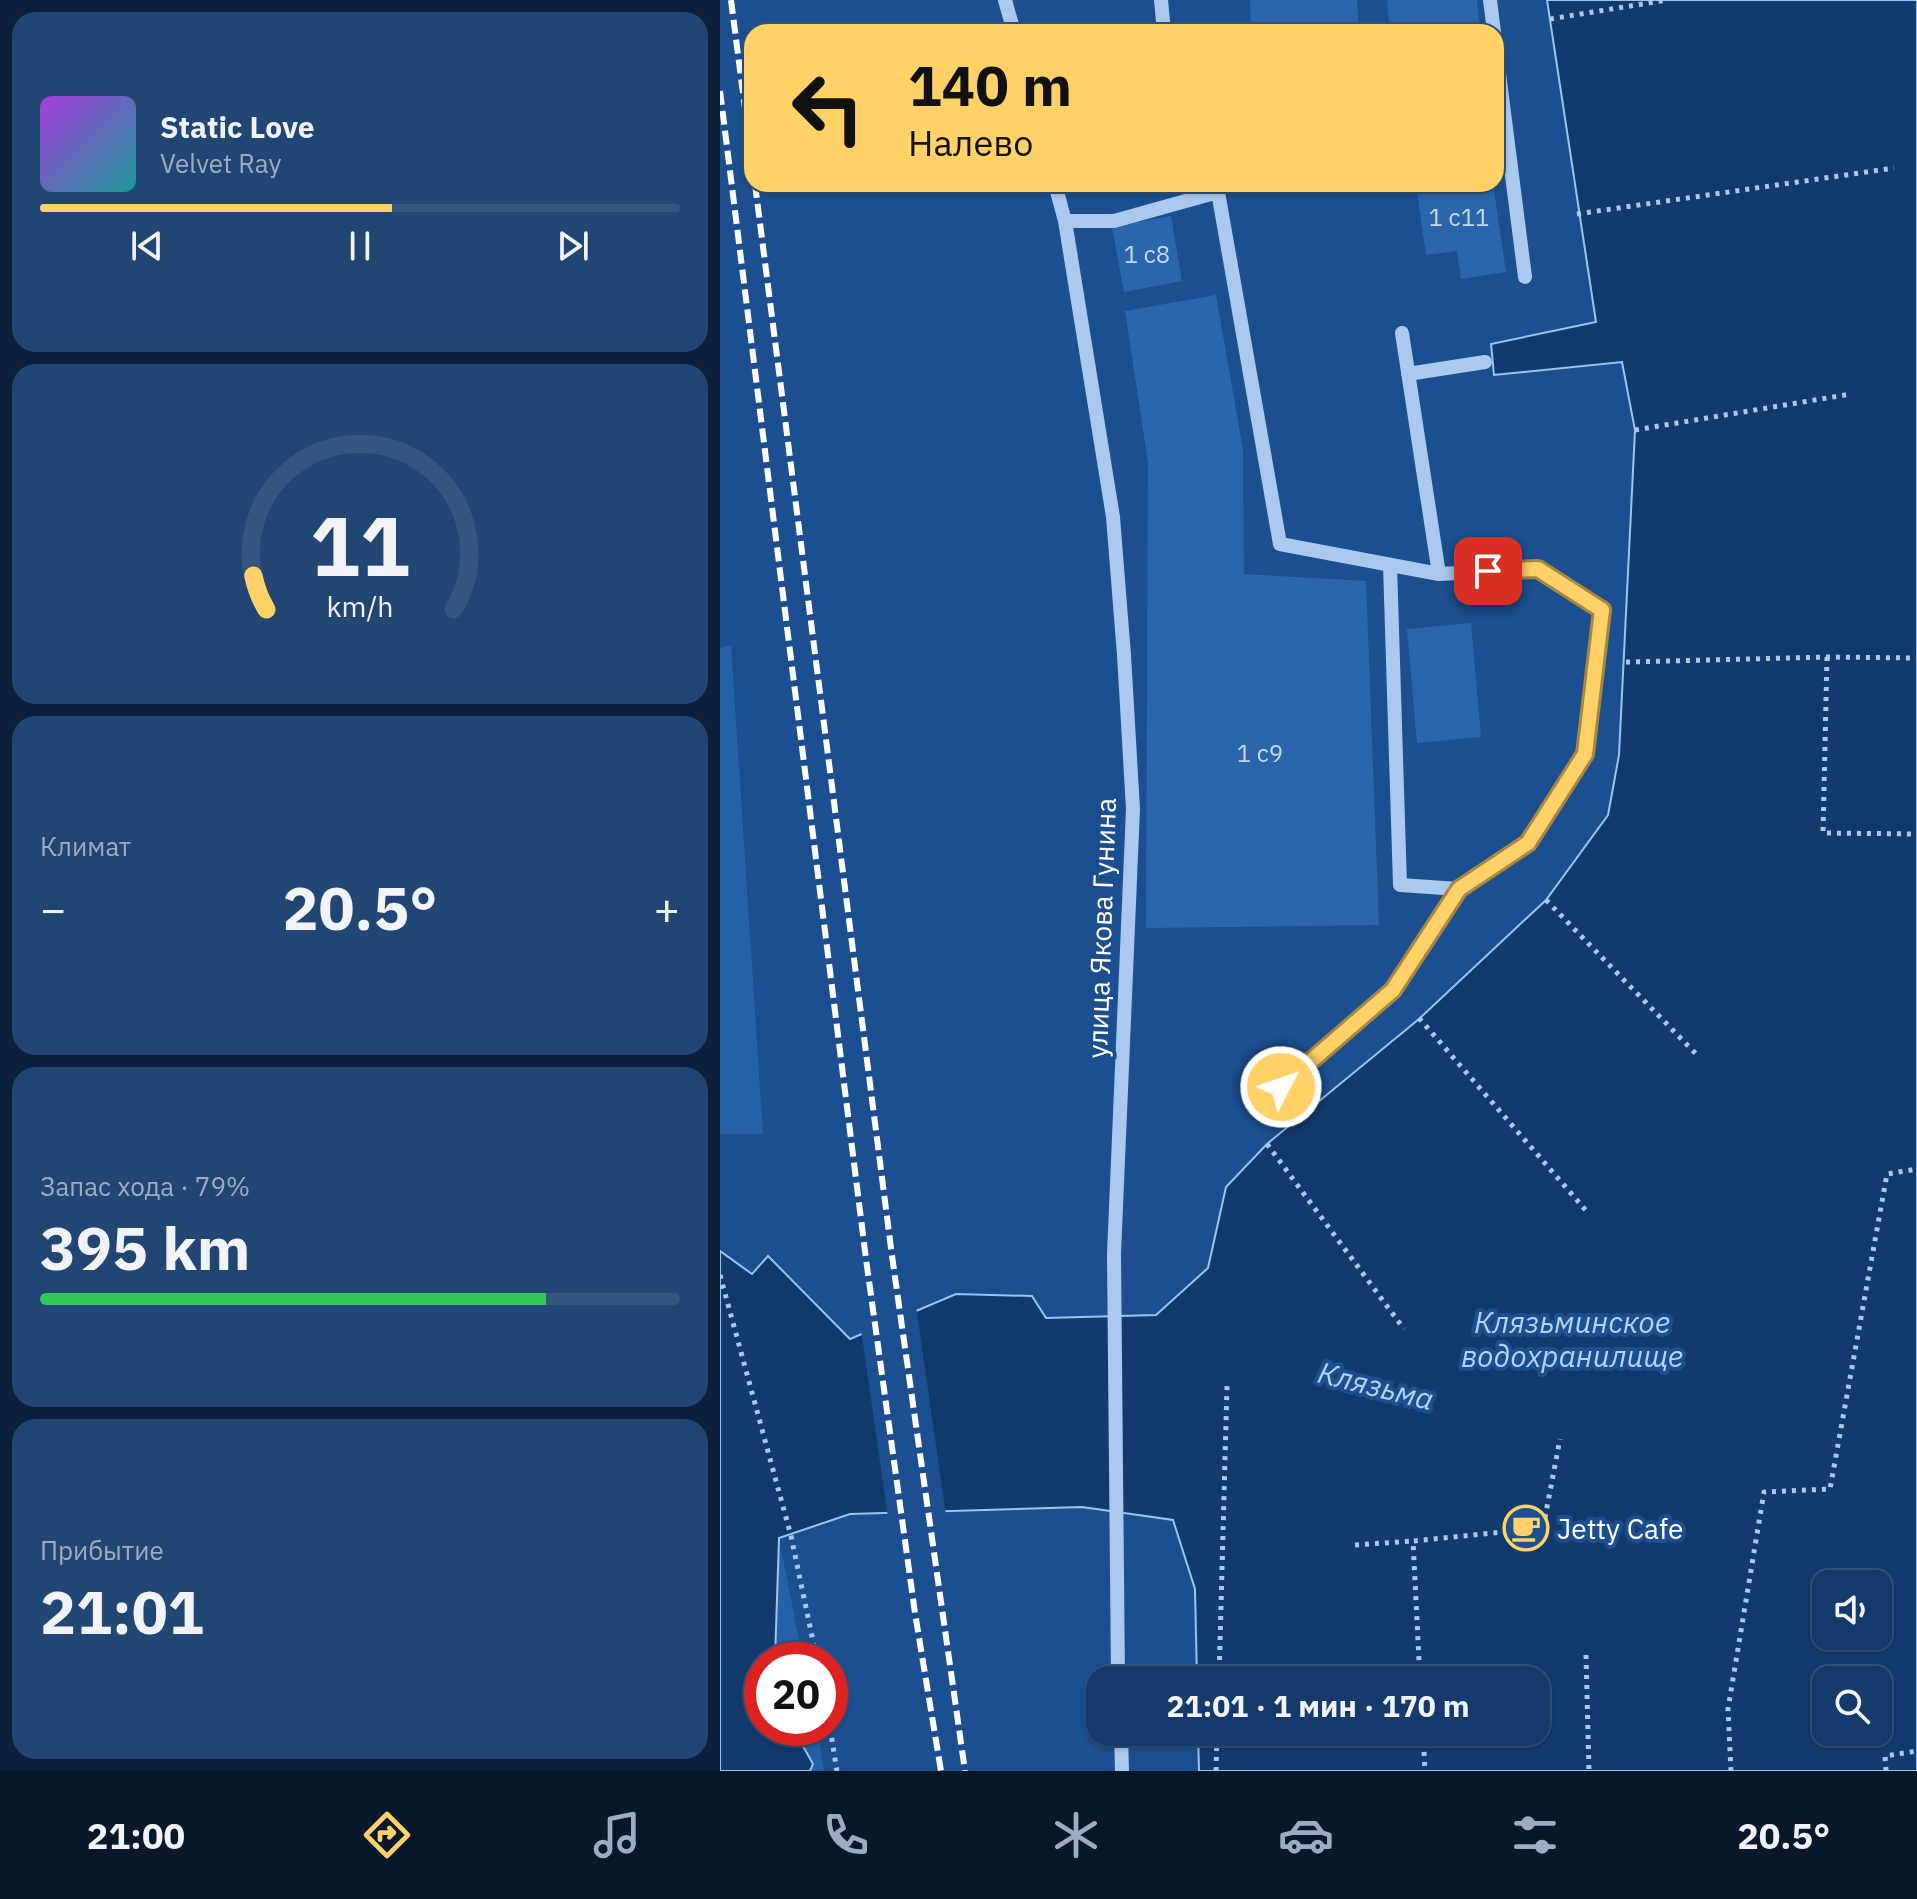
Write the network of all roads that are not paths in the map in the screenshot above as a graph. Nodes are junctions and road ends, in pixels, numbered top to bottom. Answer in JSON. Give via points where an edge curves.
{"nodes":[{"id":1,"x":1005,"y":0,"type":"edge"},
{"id":2,"x":1161,"y":0,"type":"edge"},
{"id":3,"x":1490,"y":0,"type":"edge"},
{"id":4,"x":1012,"y":24,"type":"edge"},
{"id":5,"x":1163,"y":24,"type":"edge"},
{"id":6,"x":1493,"y":24,"type":"edge"},
{"id":7,"x":1504,"y":131,"type":"edge"},
{"id":8,"x":1057,"y":192,"type":"edge"},
{"id":9,"x":1203,"y":192,"type":"edge"},
{"id":10,"x":1216,"y":192,"type":"edge"},
{"id":11,"x":1065,"y":221,"type":"junction"},
{"id":12,"x":1525,"y":277,"type":"dead end"},
{"id":13,"x":1402,"y":333,"type":"dead end"},
{"id":14,"x":1485,"y":362,"type":"dead end"},
{"id":15,"x":1408,"y":374,"type":"junction"},
{"id":16,"x":1390,"y":565,"type":"junction"},
{"id":17,"x":1439,"y":574,"type":"junction"},
{"id":18,"x":1459,"y":889,"type":"junction"},
{"id":19,"x":1281,"y":1087,"type":"dead end"},
{"id":20,"x":1117,"y":1666,"type":"edge"},
{"id":21,"x":1121,"y":1746,"type":"edge"},
{"id":22,"x":1122,"y":1771,"type":"edge"}],
"edges":[{"from":1,"to":4,"type":"street"},
{"from":2,"to":5,"type":"street"},
{"from":3,"to":6,"type":"street"},
{"from":7,"to":12,"type":"street"},
{"from":8,"to":11,"type":"street","name":"улица Якова Гунина"},
{"from":9,"to":11,"type":"street","via":[[1114,221]]},
{"from":10,"to":16,"type":"street","via":[[1280,544]]},
{"from":11,"to":20,"type":"street","name":"улица Якова Гунина","via":[[1113,517],[1133,809],[1114,1254]]},
{"from":13,"to":15,"type":"street"},
{"from":14,"to":15,"type":"street"},
{"from":15,"to":17,"type":"street"},
{"from":16,"to":17,"type":"street"},
{"from":16,"to":18,"type":"street","via":[[1400,885]]},
{"from":17,"to":18,"type":"street","via":[[1538,569],[1602,610],[1585,754],[1528,843]]},
{"from":18,"to":19,"type":"street","via":[[1393,990]]},
{"from":21,"to":22,"type":"street"}]}
